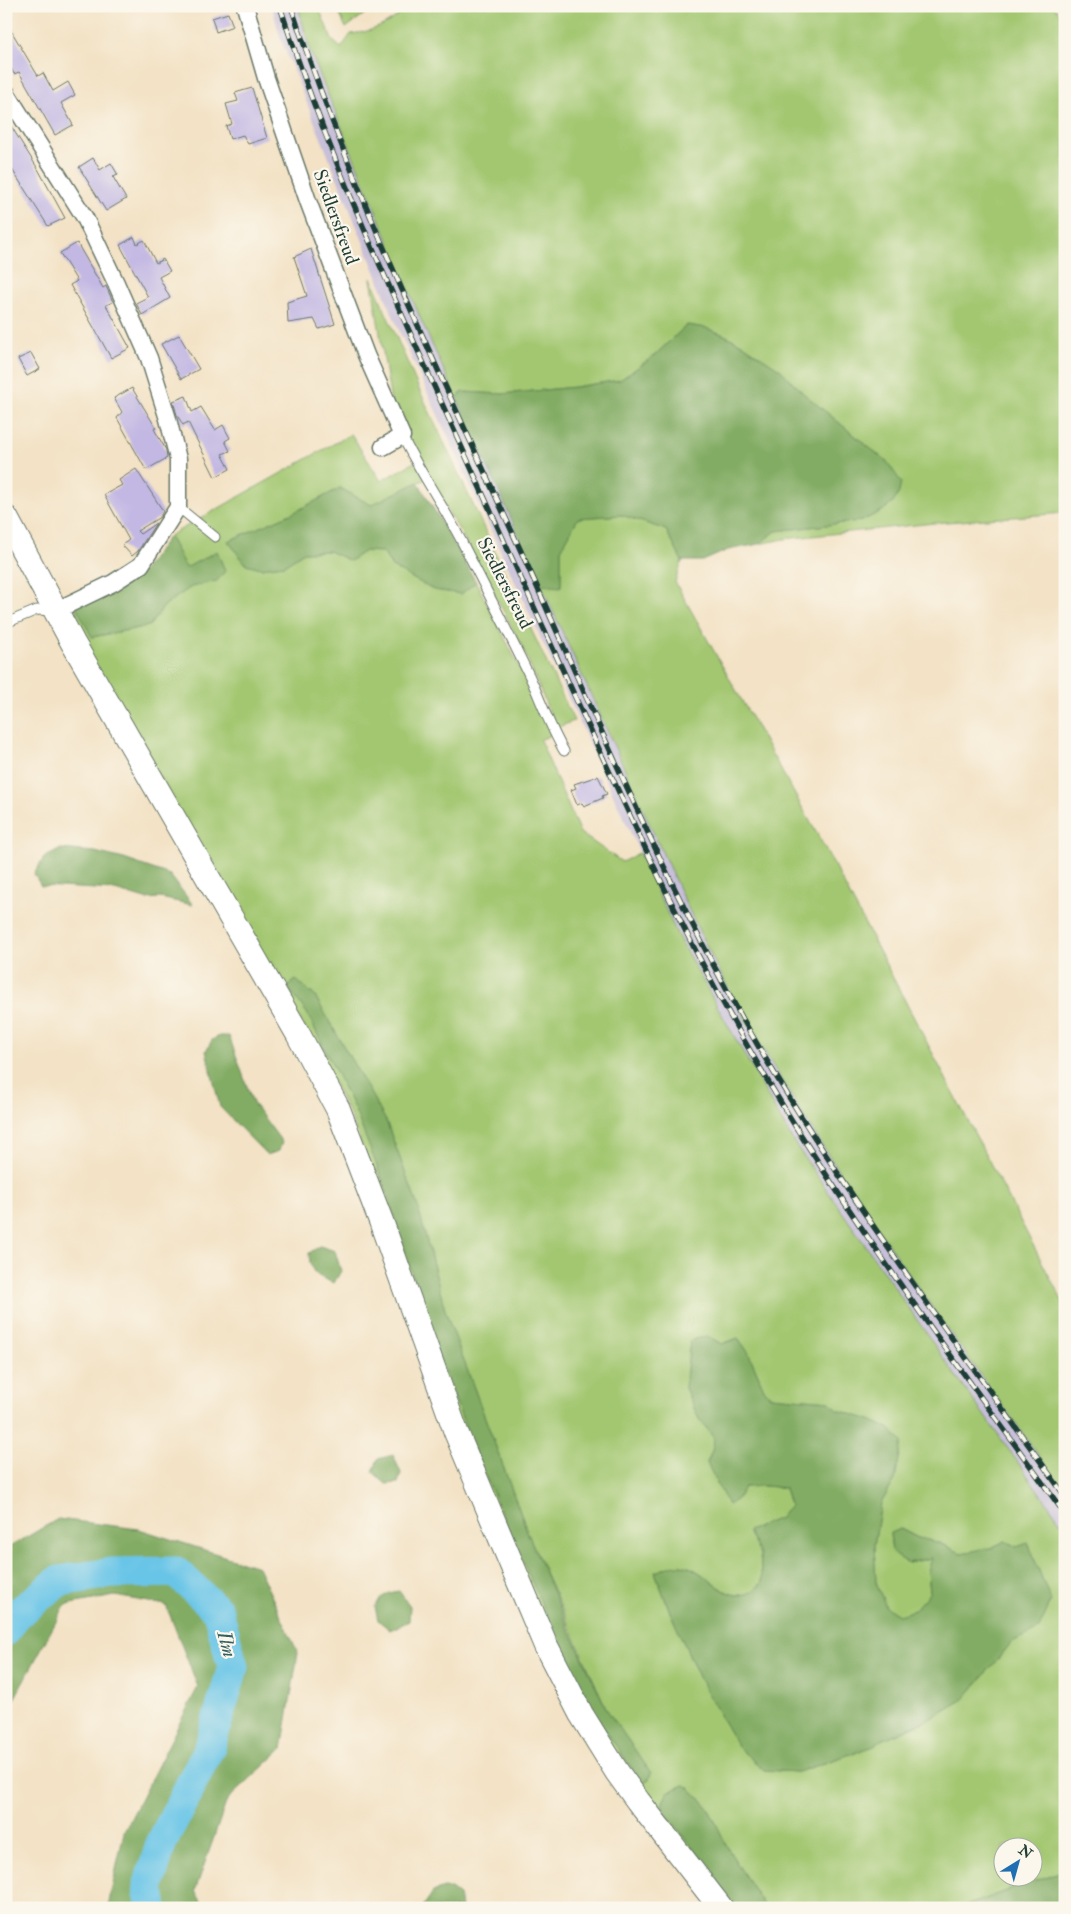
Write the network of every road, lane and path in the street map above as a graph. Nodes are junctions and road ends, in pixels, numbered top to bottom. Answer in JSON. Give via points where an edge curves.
{"nodes":[{"id":1,"x":245,"y":6,"type":"edge"},
{"id":2,"x":6,"y":92,"type":"edge"},
{"id":3,"x":402,"y":436,"type":"junction"},
{"id":4,"x":383,"y":447,"type":"dead end"},
{"id":5,"x":178,"y":507,"type":"junction"},
{"id":6,"x":6,"y":518,"type":"edge"},
{"id":7,"x":215,"y":537,"type":"dead end"},
{"id":8,"x":55,"y":611,"type":"junction"},
{"id":9,"x":6,"y":622,"type":"edge"},
{"id":10,"x":564,"y":751,"type":"dead end"},
{"id":11,"x":722,"y":1908,"type":"edge"}],
"edges":[{"from":1,"to":3,"type":"street","name":"Siedlersfreud","via":[[308,201],[366,356]]},
{"from":2,"to":5,"type":"street","via":[[84,218],[149,358],[178,458]]},
{"from":3,"to":4,"type":"street"},
{"from":3,"to":10,"type":"lane","name":"Siedlersfreud","via":[[464,546]]},
{"from":5,"to":7,"type":"lane"},
{"from":5,"to":8,"type":"street","via":[[141,565],[113,583]]},
{"from":6,"to":8,"type":"street"},
{"from":8,"to":9,"type":"lane","via":[[37,610]]},
{"from":8,"to":11,"type":"street","via":[[338,1109],[456,1432],[546,1646],[580,1714],[638,1801]]}]}
